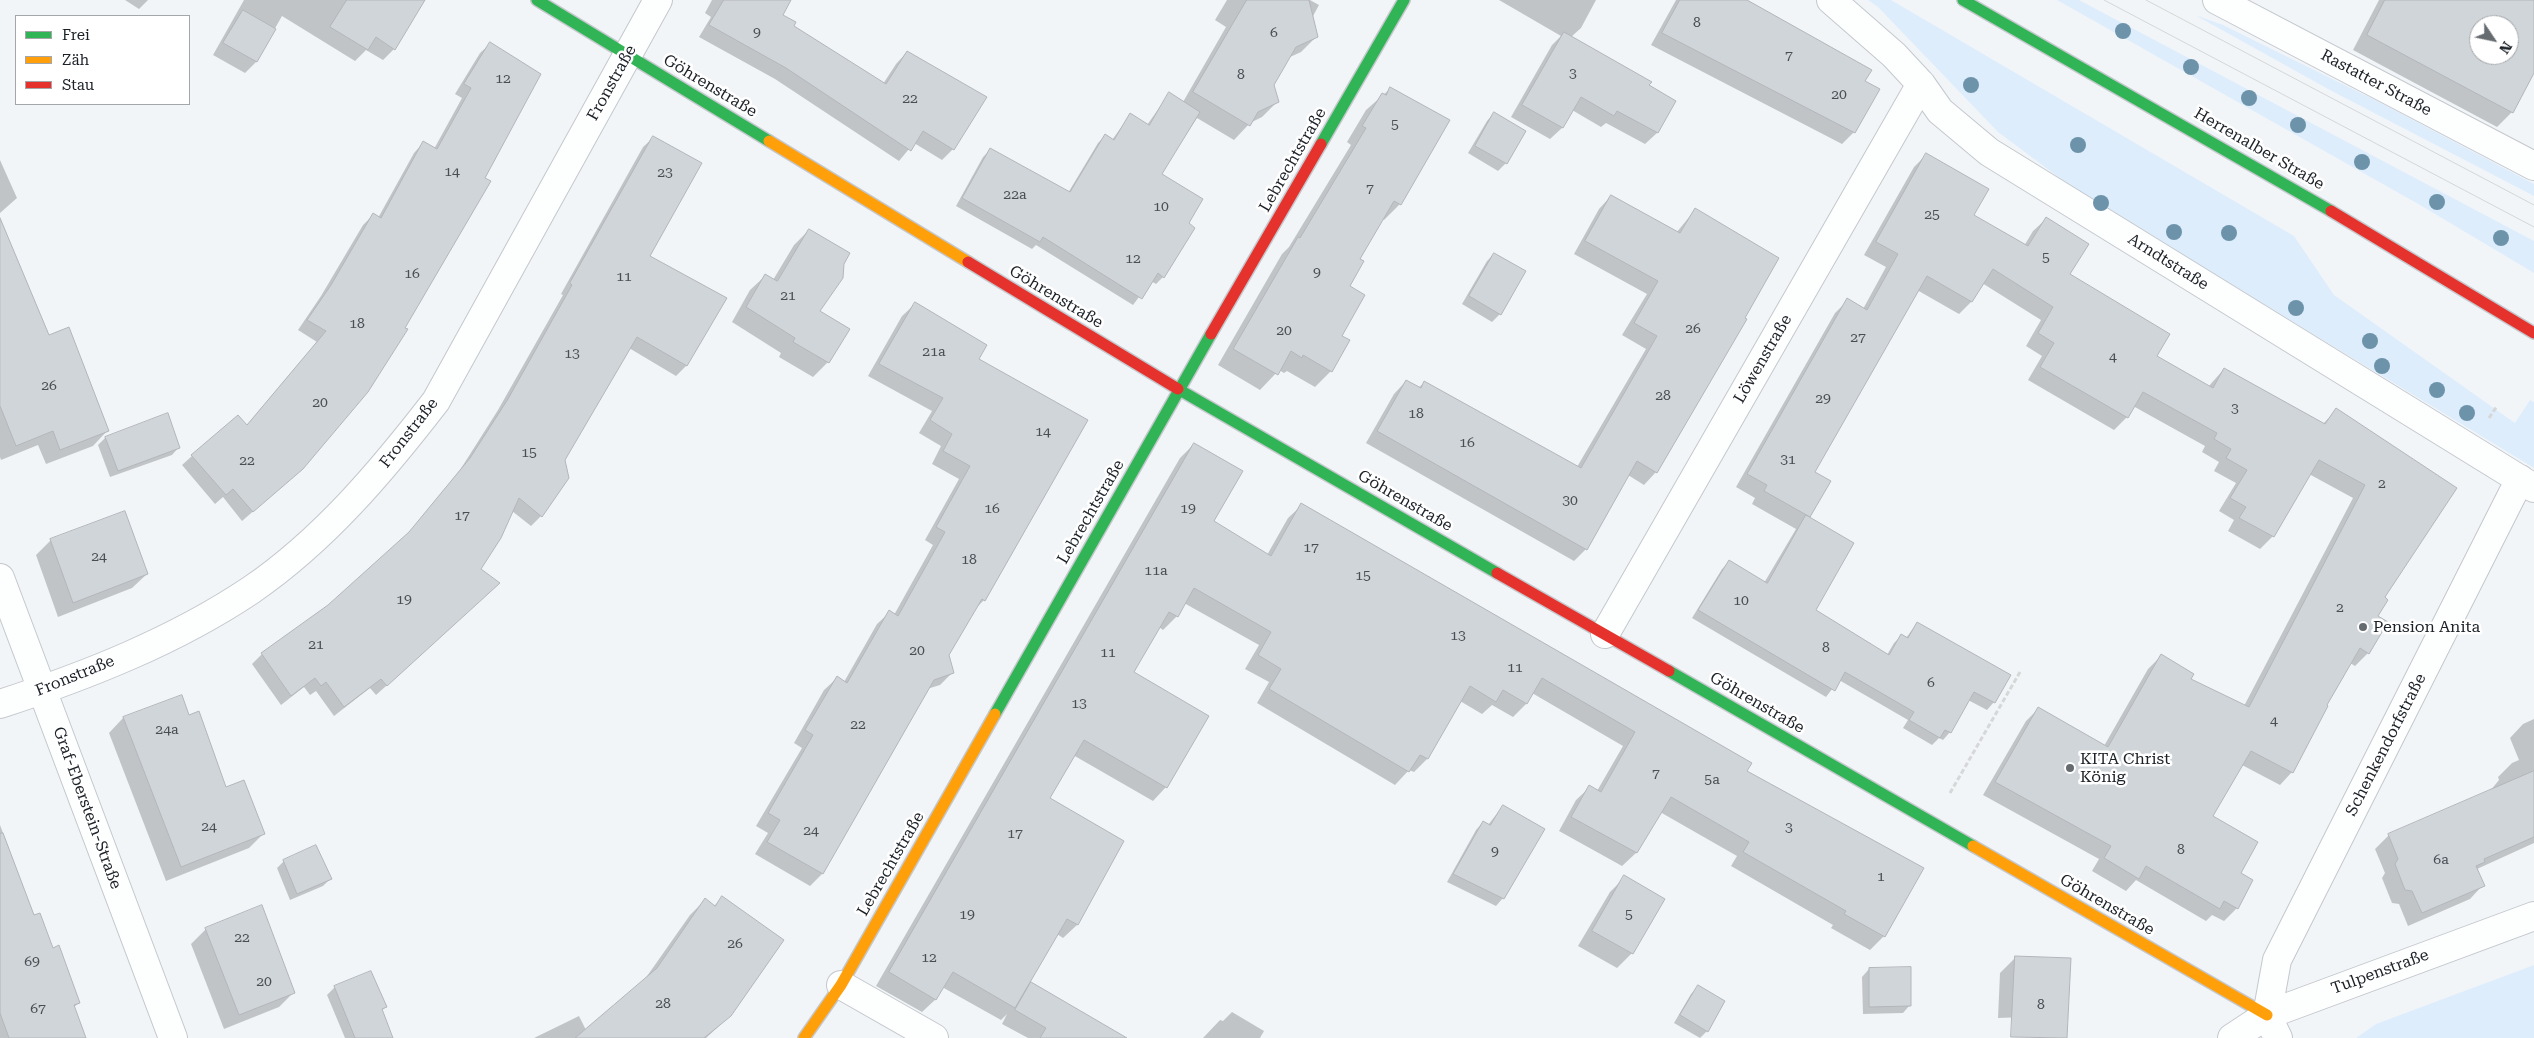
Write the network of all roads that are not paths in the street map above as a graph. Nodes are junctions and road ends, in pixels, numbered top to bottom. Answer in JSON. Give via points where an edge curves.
{"nodes":[{"id":1,"x":537,"y":0,"type":"edge"},
{"id":2,"x":658,"y":0,"type":"edge"},
{"id":3,"x":1404,"y":0,"type":"edge"},
{"id":4,"x":1831,"y":0,"type":"edge"},
{"id":5,"x":1963,"y":0,"type":"edge"},
{"id":6,"x":2217,"y":0,"type":"edge"},
{"id":7,"x":627,"y":55,"type":"junction"},
{"id":8,"x":1921,"y":84,"type":"junction"},
{"id":9,"x":2534,"y":166,"type":"edge"},
{"id":10,"x":2534,"y":333,"type":"edge"},
{"id":11,"x":1179,"y":390,"type":"junction"},
{"id":12,"x":2527,"y":484,"type":"edge"},
{"id":13,"x":0,"y":578,"type":"edge"},
{"id":14,"x":1605,"y":634,"type":"junction"},
{"id":15,"x":43,"y":690,"type":"junction"},
{"id":16,"x":0,"y":704,"type":"edge"},
{"id":17,"x":2534,"y":916,"type":"edge"},
{"id":18,"x":841,"y":985,"type":"junction"},
{"id":19,"x":2272,"y":1027,"type":"edge"},
{"id":20,"x":173,"y":1038,"type":"edge"},
{"id":21,"x":804,"y":1038,"type":"edge"},
{"id":22,"x":934,"y":1038,"type":"edge"},
{"id":23,"x":2232,"y":1038,"type":"edge"}],
"edges":[{"from":1,"to":7,"type":"street","name":"Göhrenstraße"},
{"from":2,"to":7,"type":"street","name":"Fronstraße"},
{"from":3,"to":11,"type":"street","name":"Lebrechtstraße"},
{"from":4,"to":8,"type":"street","name":"Arndtstraße","via":[[1894,55]]},
{"from":5,"to":10,"type":"street","name":"Herrenalber Straße","via":[[2270,174]]},
{"from":6,"to":9,"type":"street","name":"Rastatter Straße"},
{"from":7,"to":11,"type":"street","name":"Göhrenstraße"},
{"from":7,"to":15,"type":"street","name":"Fronstraße","via":[[436,402],[354,500],[302,550],[251,590],[149,646]]},
{"from":8,"to":12,"type":"street","name":"Arndtstraße","via":[[1940,111],[1989,152]]},
{"from":8,"to":14,"type":"street","name":"Löwenstraße"},
{"from":11,"to":14,"type":"street","name":"Göhrenstraße"},
{"from":11,"to":18,"type":"street","name":"Lebrechtstraße"},
{"from":12,"to":19,"type":"street","name":"Schenkendorfstraße","via":[[2277,960]]},
{"from":13,"to":15,"type":"street","name":"Graf-Eberstein-Straße"},
{"from":14,"to":19,"type":"street","name":"Göhrenstraße","via":[[1933,823]]},
{"from":15,"to":16,"type":"street","name":"Fronstraße"},
{"from":15,"to":20,"type":"street","name":"Graf-Eberstein-Straße"},
{"from":17,"to":19,"type":"street","name":"Tulpenstraße"},
{"from":18,"to":21,"type":"street","name":"Lebrechtstraße"},
{"from":18,"to":22,"type":"street"},
{"from":19,"to":23,"type":"street","name":"Tulpenstraße"}]}
